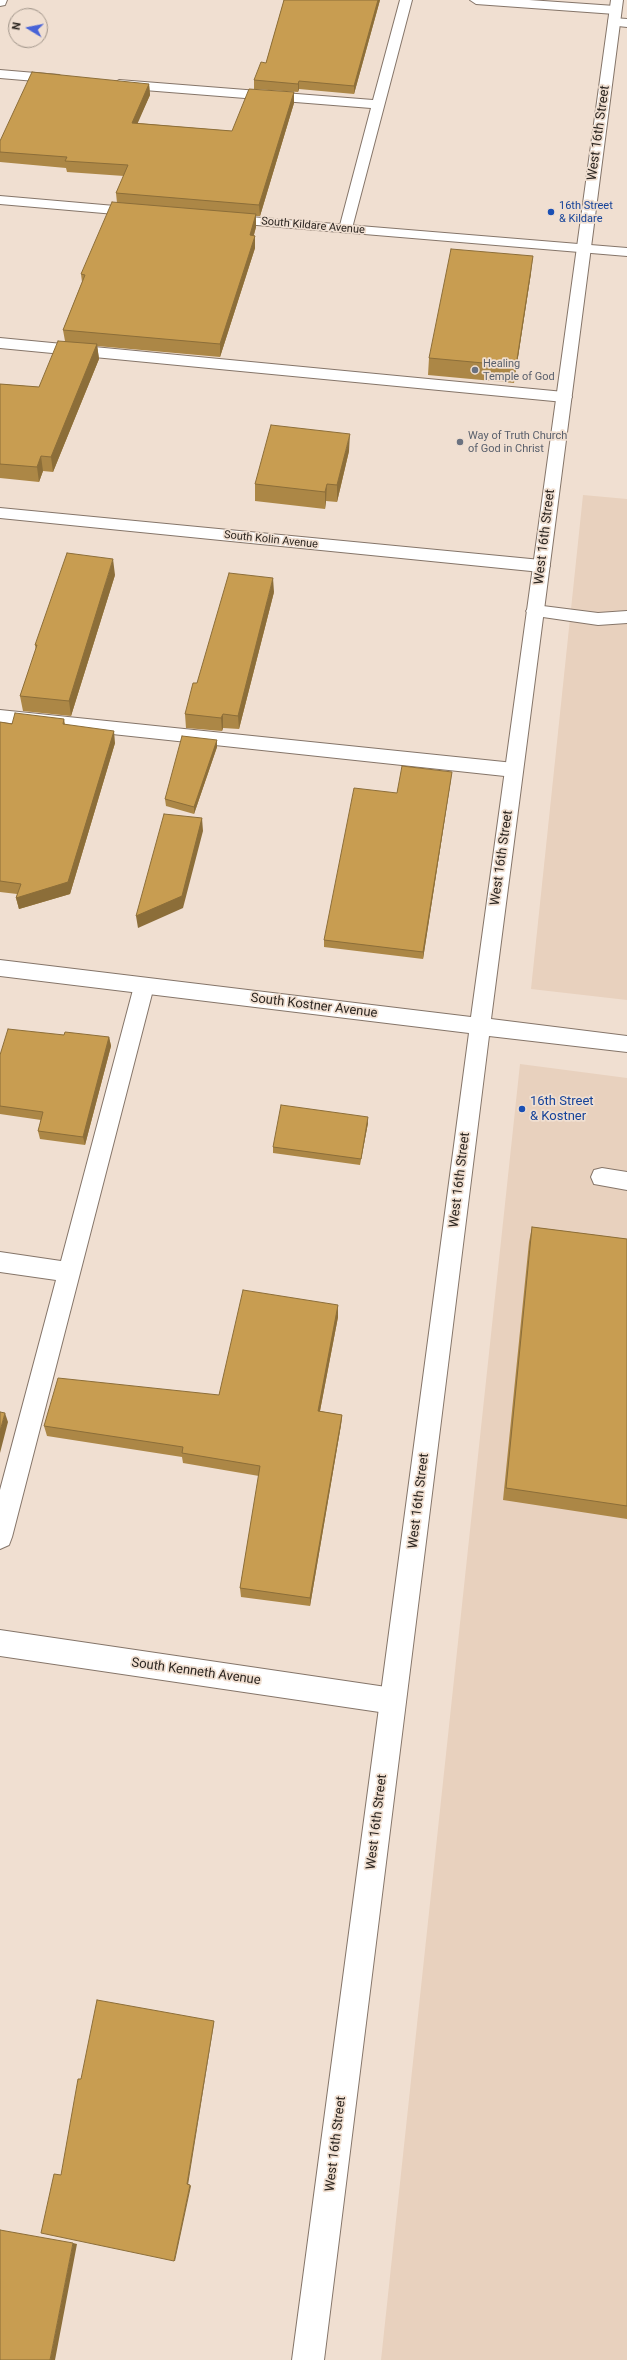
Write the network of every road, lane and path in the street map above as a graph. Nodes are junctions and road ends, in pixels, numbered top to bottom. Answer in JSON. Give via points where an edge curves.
{"nodes":[{"id":1,"x":406,"y":0,"type":"edge"},
{"id":2,"x":476,"y":0,"type":"edge"},
{"id":3,"x":618,"y":14,"type":"edge"},
{"id":4,"x":0,"y":74,"type":"edge"},
{"id":5,"x":71,"y":80,"type":"edge"},
{"id":6,"x":103,"y":82,"type":"edge"},
{"id":7,"x":379,"y":105,"type":"junction"},
{"id":8,"x":0,"y":200,"type":"edge"},
{"id":9,"x":150,"y":213,"type":"edge"},
{"id":10,"x":213,"y":218,"type":"edge"},
{"id":11,"x":346,"y":229,"type":"junction"},
{"id":12,"x":584,"y":248,"type":"junction"},
{"id":13,"x":627,"y":252,"type":"edge"},
{"id":14,"x":0,"y":343,"type":"edge"},
{"id":15,"x":564,"y":396,"type":"junction"},
{"id":16,"x":0,"y":513,"type":"edge"},
{"id":17,"x":541,"y":566,"type":"junction"},
{"id":18,"x":535,"y":611,"type":"junction"},
{"id":19,"x":627,"y":617,"type":"edge"},
{"id":20,"x":0,"y":716,"type":"edge"},
{"id":21,"x":514,"y":770,"type":"junction"},
{"id":22,"x":0,"y":968,"type":"edge"},
{"id":23,"x":144,"y":986,"type":"junction"},
{"id":24,"x":480,"y":1026,"type":"junction"},
{"id":25,"x":627,"y":1044,"type":"edge"},
{"id":26,"x":602,"y":1177,"type":"dead end"},
{"id":27,"x":627,"y":1181,"type":"edge"},
{"id":28,"x":0,"y":1262,"type":"edge"},
{"id":29,"x":69,"y":1272,"type":"junction"},
{"id":30,"x":0,"y":1537,"type":"edge"},
{"id":31,"x":0,"y":1643,"type":"edge"},
{"id":32,"x":393,"y":1701,"type":"junction"},
{"id":33,"x":308,"y":2360,"type":"edge"}],
"edges":[{"from":1,"to":7,"type":"street"},
{"from":2,"to":3,"type":"street"},
{"from":3,"to":12,"type":"street","name":"West 16th Street"},
{"from":4,"to":5,"type":"street"},
{"from":6,"to":7,"type":"street"},
{"from":7,"to":11,"type":"street"},
{"from":8,"to":9,"type":"street"},
{"from":10,"to":11,"type":"street","name":"South Kildare Avenue"},
{"from":11,"to":12,"type":"street","name":"South Kildare Avenue"},
{"from":12,"to":13,"type":"street","name":"South Kildare Avenue"},
{"from":12,"to":15,"type":"street","name":"West 16th Street"},
{"from":14,"to":15,"type":"street"},
{"from":15,"to":17,"type":"street","name":"West 16th Street"},
{"from":16,"to":17,"type":"street","name":"South Kolin Avenue"},
{"from":17,"to":18,"type":"street","name":"West 16th Street"},
{"from":18,"to":19,"type":"street","via":[[598,619]]},
{"from":18,"to":21,"type":"street","name":"West 16th Street"},
{"from":20,"to":21,"type":"street"},
{"from":21,"to":24,"type":"street","name":"West 16th Street"},
{"from":22,"to":23,"type":"street","name":"South Kostner Avenue"},
{"from":23,"to":24,"type":"street","name":"South Kostner Avenue"},
{"from":23,"to":29,"type":"street"},
{"from":24,"to":25,"type":"street","name":"South Kostner Avenue"},
{"from":24,"to":32,"type":"street","name":"West 16th Street"},
{"from":26,"to":27,"type":"street"},
{"from":28,"to":29,"type":"street"},
{"from":29,"to":30,"type":"street"},
{"from":31,"to":32,"type":"street","name":"South Kenneth Avenue"},
{"from":32,"to":33,"type":"street","name":"West 16th Street"}]}
